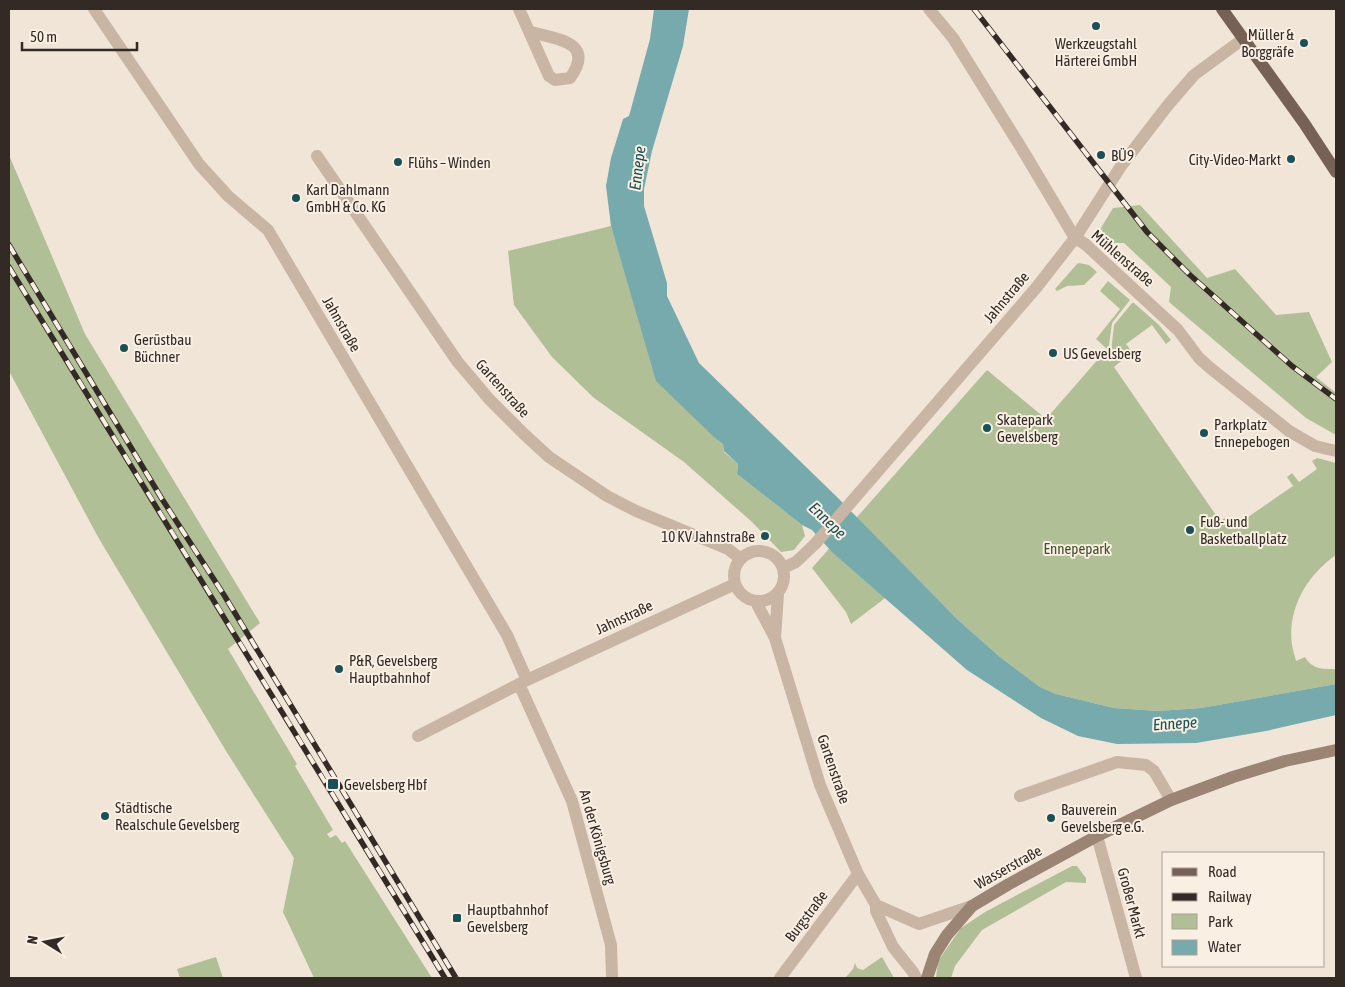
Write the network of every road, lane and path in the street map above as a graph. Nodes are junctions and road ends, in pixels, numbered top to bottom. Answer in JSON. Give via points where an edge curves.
{"nodes":[{"id":1,"x":94,"y":9,"type":"edge"},
{"id":2,"x":519,"y":9,"type":"edge"},
{"id":3,"x":929,"y":9,"type":"edge"},
{"id":4,"x":1222,"y":9,"type":"edge"},
{"id":5,"x":531,"y":32,"type":"dead end"},
{"id":6,"x":1243,"y":39,"type":"junction"},
{"id":7,"x":317,"y":156,"type":"dead end"},
{"id":8,"x":1336,"y":172,"type":"edge"},
{"id":9,"x":1075,"y":238,"type":"junction"},
{"id":10,"x":1336,"y":451,"type":"edge"},
{"id":11,"x":741,"y":559,"type":"junction"},
{"id":12,"x":783,"y":568,"type":"junction"},
{"id":13,"x":735,"y":584,"type":"junction"},
{"id":14,"x":778,"y":594,"type":"junction"},
{"id":15,"x":756,"y":602,"type":"junction"},
{"id":16,"x":775,"y":638,"type":"junction"},
{"id":17,"x":523,"y":682,"type":"junction"},
{"id":18,"x":418,"y":736,"type":"dead end"},
{"id":19,"x":1336,"y":750,"type":"edge"},
{"id":20,"x":1020,"y":796,"type":"dead end"},
{"id":21,"x":1171,"y":800,"type":"junction"},
{"id":22,"x":1097,"y":836,"type":"junction"},
{"id":23,"x":858,"y":874,"type":"junction"},
{"id":24,"x":876,"y":905,"type":"junction"},
{"id":25,"x":972,"y":906,"type":"junction"},
{"id":26,"x":612,"y":978,"type":"edge"},
{"id":27,"x":780,"y":978,"type":"edge"},
{"id":28,"x":916,"y":978,"type":"edge"},
{"id":29,"x":927,"y":978,"type":"edge"},
{"id":30,"x":1136,"y":978,"type":"edge"}],
"edges":[{"from":1,"to":17,"type":"street","name":"Jahnstraße","via":[[199,164],[228,196],[268,230],[507,635]]},
{"from":2,"to":5,"type":"street"},
{"from":3,"to":9,"type":"street","name":"Mühlenstraße","via":[[953,38]]},
{"from":4,"to":6,"type":"main road"},
{"from":6,"to":8,"type":"main road"},
{"from":6,"to":9,"type":"street","name":"Jahnstraße","via":[[1194,75],[1168,105],[1121,166]]},
{"from":7,"to":11,"type":"street","name":"Gartenstraße","via":[[457,361],[524,434],[550,457],[607,496],[728,549]]},
{"from":9,"to":10,"type":"street","name":"Mühlenstraße","via":[[1178,330],[1209,367],[1289,431],[1315,446]]},
{"from":9,"to":12,"type":"street","name":"Jahnstraße","via":[[1030,296],[815,544],[796,562]]},
{"from":11,"to":12,"type":"street","via":[[756,551],[765,552],[779,560]]},
{"from":11,"to":13,"type":"street","via":[[736,566]]},
{"from":12,"to":14,"type":"street","via":[[783,586]]},
{"from":13,"to":15,"type":"street","via":[[740,593]]},
{"from":13,"to":17,"type":"street","name":"Jahnstraße"},
{"from":14,"to":15,"type":"street","via":[[772,599]]},
{"from":14,"to":16,"type":"street","name":"Gartenstraße"},
{"from":15,"to":16,"type":"street","name":"Gartenstraße"},
{"from":16,"to":23,"type":"street","name":"Gartenstraße","via":[[820,785]]},
{"from":17,"to":18,"type":"street","name":"Jahnstraße"},
{"from":17,"to":26,"type":"street","name":"An der Königsburg","via":[[572,801],[611,945]]},
{"from":19,"to":21,"type":"main road","name":"Wasserstraße","via":[[1285,761]]},
{"from":20,"to":21,"type":"street","via":[[1117,762],[1146,766],[1154,771]]},
{"from":21,"to":22,"type":"main road","name":"Wasserstraße"},
{"from":22,"to":25,"type":"main road","name":"Wasserstraße"},
{"from":22,"to":30,"type":"street","name":"Großer Markt"},
{"from":23,"to":24,"type":"street","name":"Gartenstraße"},
{"from":23,"to":27,"type":"street","name":"Burgstraße"},
{"from":24,"to":25,"type":"street","via":[[919,924]]},
{"from":24,"to":28,"type":"street","name":"Gartenstraße","via":[[893,947]]},
{"from":25,"to":29,"type":"main road","name":"Wasserstraße","via":[[935,954]]}]}
